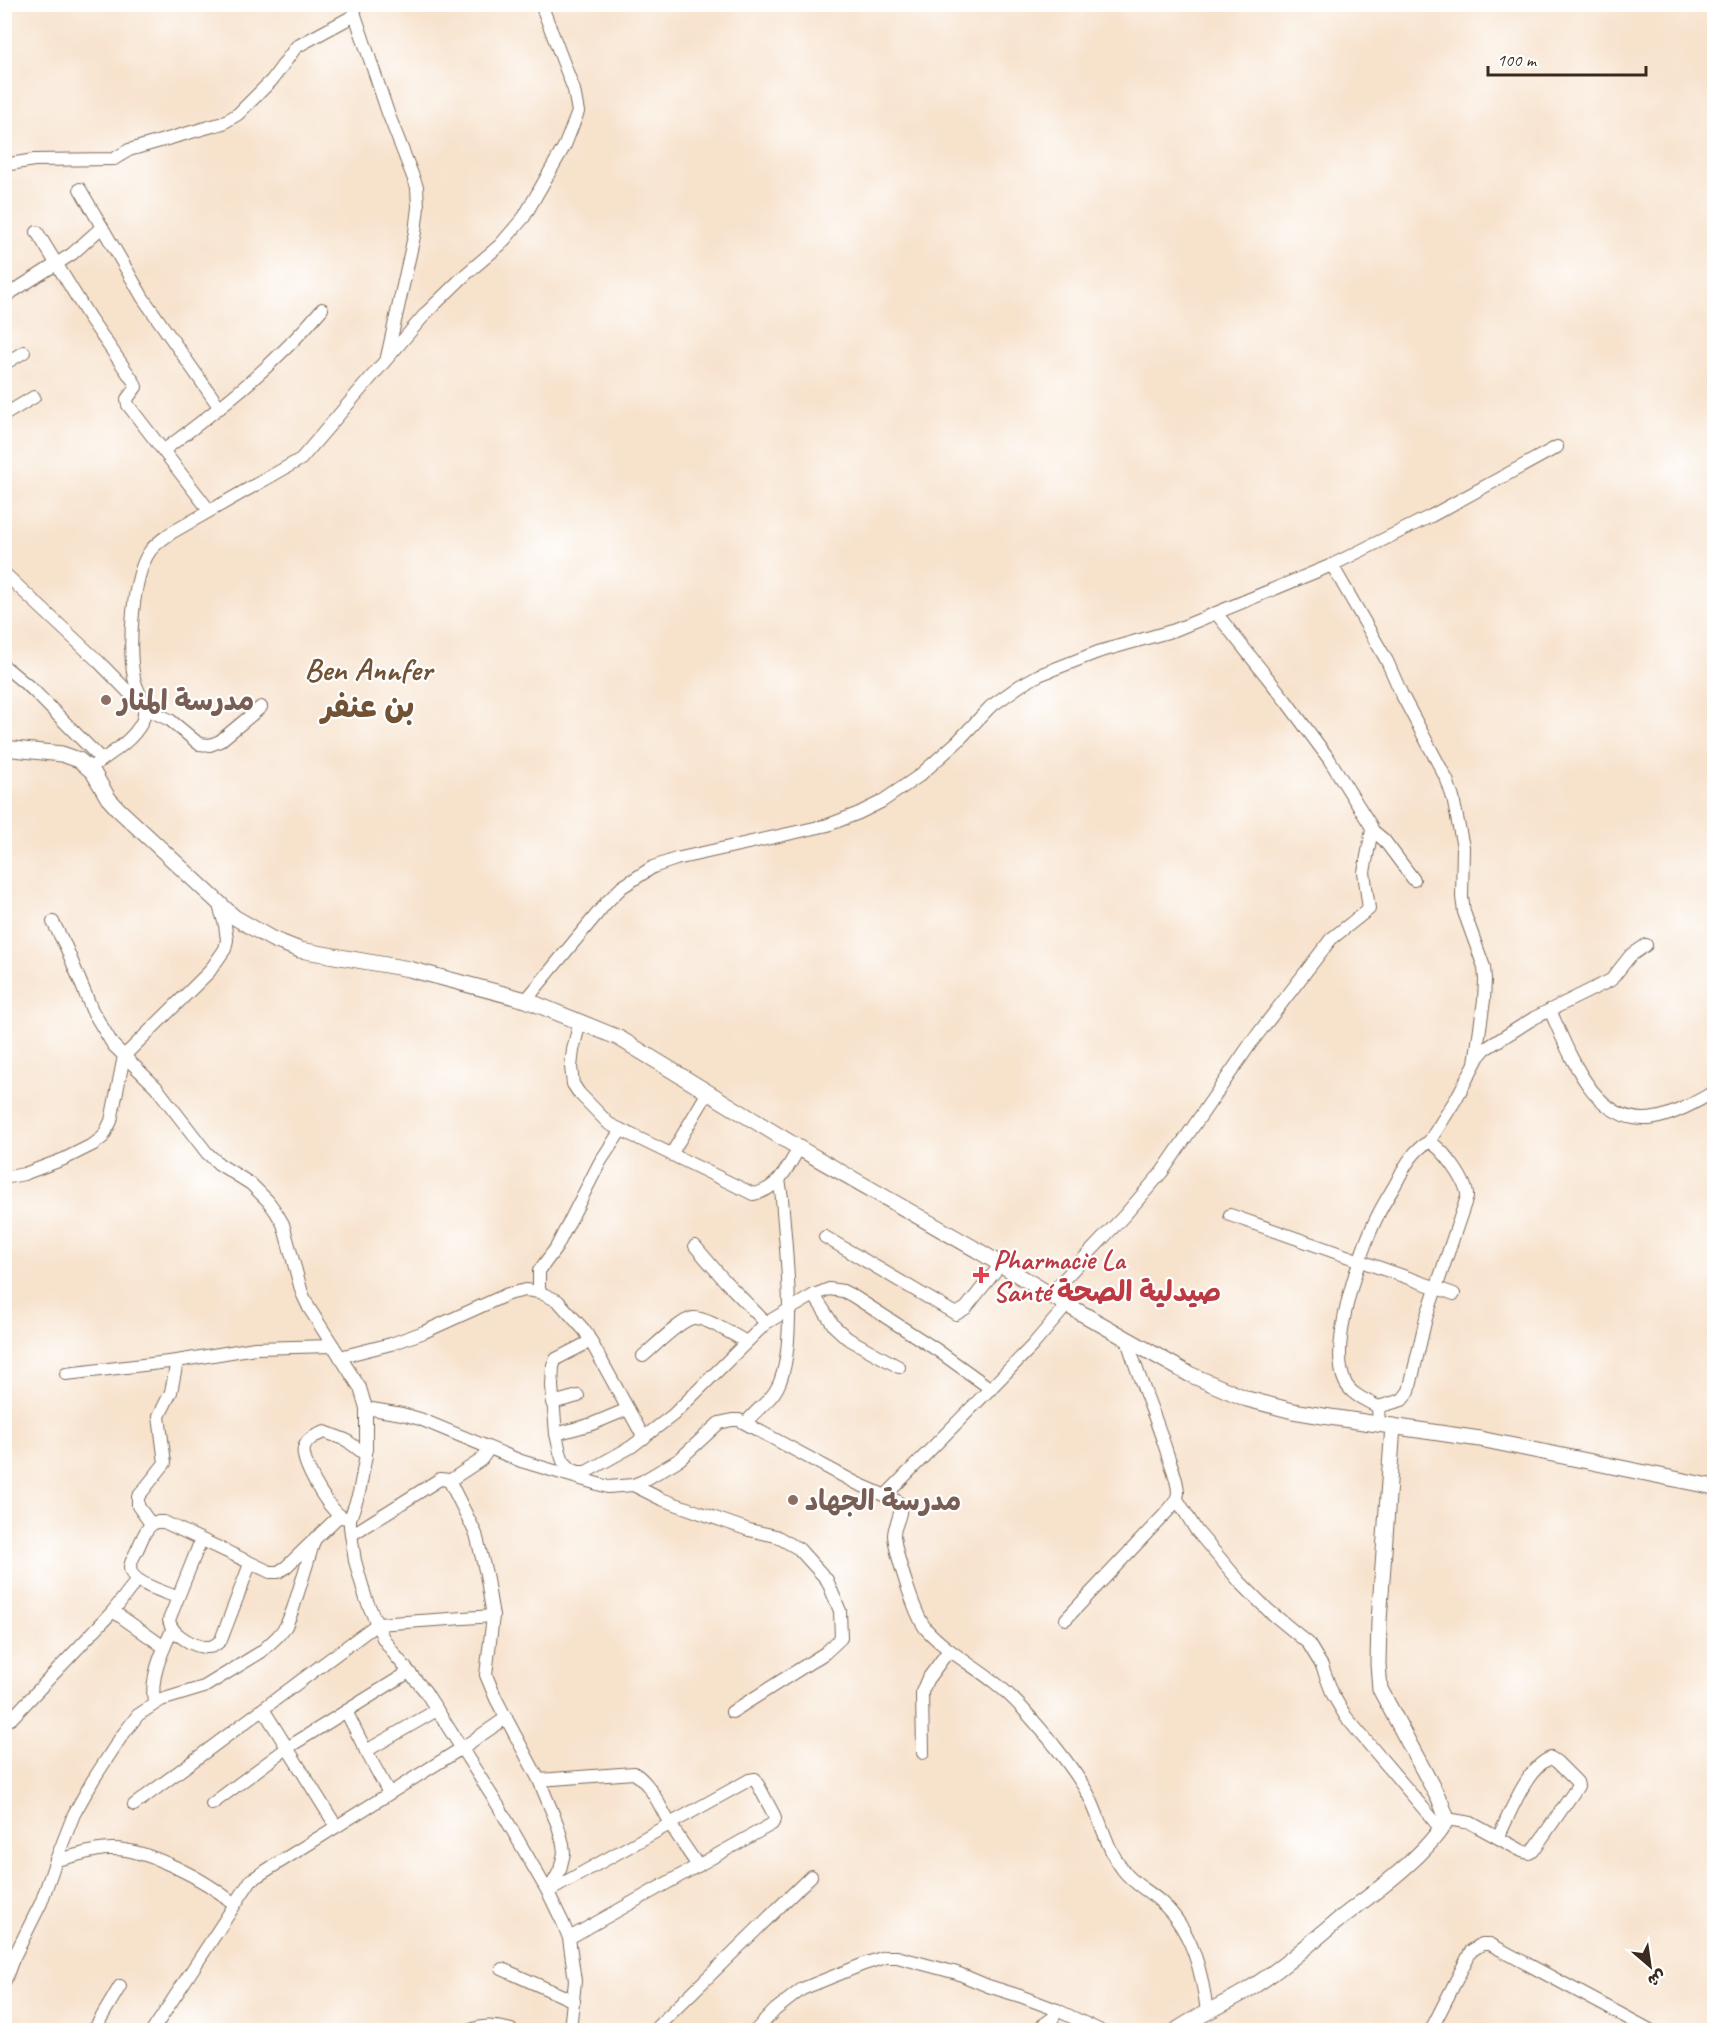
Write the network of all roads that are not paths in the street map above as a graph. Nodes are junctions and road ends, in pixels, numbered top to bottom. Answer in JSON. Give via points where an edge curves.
{"nodes":[{"id":1,"x":541,"y":4,"type":"edge"},
{"id":2,"x":354,"y":10,"type":"edge"},
{"id":3,"x":4,"y":165,"type":"edge"},
{"id":4,"x":80,"y":189,"type":"dead end"},
{"id":5,"x":102,"y":227,"type":"junction"},
{"id":6,"x":37,"y":232,"type":"dead end"},
{"id":7,"x":57,"y":264,"type":"junction"},
{"id":8,"x":4,"y":297,"type":"edge"},
{"id":9,"x":322,"y":309,"type":"dead end"},
{"id":10,"x":24,"y":352,"type":"dead end"},
{"id":11,"x":387,"y":359,"type":"junction"},
{"id":12,"x":4,"y":364,"type":"edge"},
{"id":13,"x":34,"y":397,"type":"dead end"},
{"id":14,"x":220,"y":408,"type":"junction"},
{"id":15,"x":4,"y":415,"type":"edge"},
{"id":16,"x":1557,"y":447,"type":"dead end"},
{"id":17,"x":164,"y":450,"type":"junction"},
{"id":18,"x":210,"y":510,"type":"junction"},
{"id":19,"x":1332,"y":565,"type":"junction"},
{"id":20,"x":4,"y":573,"type":"edge"},
{"id":21,"x":1216,"y":613,"type":"junction"},
{"id":22,"x":4,"y":666,"type":"edge"},
{"id":23,"x":261,"y":707,"type":"dead end"},
{"id":24,"x":144,"y":708,"type":"junction"},
{"id":25,"x":4,"y":748,"type":"edge"},
{"id":26,"x":96,"y":764,"type":"junction"},
{"id":27,"x":1372,"y":830,"type":"junction"},
{"id":28,"x":1414,"y":880,"type":"dead end"},
{"id":29,"x":218,"y":902,"type":"junction"},
{"id":30,"x":53,"y":922,"type":"dead end"},
{"id":31,"x":1646,"y":945,"type":"dead end"},
{"id":32,"x":526,"y":1000,"type":"junction"},
{"id":33,"x":1550,"y":1010,"type":"junction"},
{"id":34,"x":580,"y":1022,"type":"junction"},
{"id":35,"x":124,"y":1056,"type":"junction"},
{"id":36,"x":1475,"y":1063,"type":"junction"},
{"id":37,"x":708,"y":1092,"type":"junction"},
{"id":38,"x":1714,"y":1092,"type":"edge"},
{"id":39,"x":621,"y":1130,"type":"junction"},
{"id":40,"x":1429,"y":1142,"type":"junction"},
{"id":41,"x":799,"y":1148,"type":"junction"},
{"id":42,"x":672,"y":1154,"type":"junction"},
{"id":43,"x":4,"y":1179,"type":"edge"},
{"id":44,"x":779,"y":1180,"type":"junction"},
{"id":45,"x":1230,"y":1215,"type":"dead end"},
{"id":46,"x":825,"y":1237,"type":"dead end"},
{"id":47,"x":694,"y":1246,"type":"dead end"},
{"id":48,"x":1359,"y":1262,"type":"junction"},
{"id":49,"x":1001,"y":1264,"type":"junction"},
{"id":50,"x":1436,"y":1289,"type":"junction"},
{"id":51,"x":539,"y":1292,"type":"junction"},
{"id":52,"x":1050,"y":1294,"type":"junction"},
{"id":53,"x":1454,"y":1294,"type":"dead end"},
{"id":54,"x":814,"y":1295,"type":"junction"},
{"id":55,"x":1067,"y":1305,"type":"junction"},
{"id":56,"x":790,"y":1309,"type":"junction"},
{"id":57,"x":766,"y":1323,"type":"junction"},
{"id":58,"x":1127,"y":1339,"type":"junction"},
{"id":59,"x":591,"y":1341,"type":"junction"},
{"id":60,"x":746,"y":1341,"type":"junction"},
{"id":61,"x":333,"y":1346,"type":"junction"},
{"id":62,"x":643,"y":1356,"type":"dead end"},
{"id":63,"x":340,"y":1357,"type":"junction"},
{"id":64,"x":177,"y":1361,"type":"junction"},
{"id":65,"x":899,"y":1367,"type":"dead end"},
{"id":66,"x":66,"y":1374,"type":"dead end"},
{"id":67,"x":991,"y":1389,"type":"junction"},
{"id":68,"x":578,"y":1396,"type":"dead end"},
{"id":69,"x":552,"y":1403,"type":"junction"},
{"id":70,"x":1378,"y":1407,"type":"junction"},
{"id":71,"x":366,"y":1408,"type":"junction"},
{"id":72,"x":628,"y":1409,"type":"junction"},
{"id":73,"x":746,"y":1423,"type":"junction"},
{"id":74,"x":1386,"y":1424,"type":"junction"},
{"id":75,"x":556,"y":1434,"type":"junction"},
{"id":76,"x":644,"y":1438,"type":"junction"},
{"id":77,"x":489,"y":1449,"type":"junction"},
{"id":78,"x":366,"y":1455,"type":"junction"},
{"id":79,"x":449,"y":1481,"type":"junction"},
{"id":80,"x":633,"y":1485,"type":"junction"},
{"id":81,"x":1714,"y":1487,"type":"edge"},
{"id":82,"x":885,"y":1496,"type":"junction"},
{"id":83,"x":1177,"y":1499,"type":"junction"},
{"id":84,"x":344,"y":1517,"type":"junction"},
{"id":85,"x":151,"y":1524,"type":"junction"},
{"id":86,"x":351,"y":1535,"type":"junction"},
{"id":87,"x":315,"y":1538,"type":"junction"},
{"id":88,"x":201,"y":1540,"type":"junction"},
{"id":89,"x":250,"y":1564,"type":"junction"},
{"id":90,"x":137,"y":1581,"type":"junction"},
{"id":91,"x":177,"y":1598,"type":"junction"},
{"id":92,"x":113,"y":1611,"type":"junction"},
{"id":93,"x":494,"y":1616,"type":"junction"},
{"id":94,"x":1066,"y":1619,"type":"dead end"},
{"id":95,"x":377,"y":1624,"type":"junction"},
{"id":96,"x":172,"y":1630,"type":"junction"},
{"id":97,"x":164,"y":1647,"type":"junction"},
{"id":98,"x":949,"y":1650,"type":"junction"},
{"id":99,"x":409,"y":1672,"type":"junction"},
{"id":100,"x":154,"y":1704,"type":"junction"},
{"id":101,"x":263,"y":1709,"type":"junction"},
{"id":102,"x":437,"y":1710,"type":"junction"},
{"id":103,"x":346,"y":1712,"type":"junction"},
{"id":104,"x":732,"y":1712,"type":"dead end"},
{"id":105,"x":506,"y":1718,"type":"junction"},
{"id":106,"x":11,"y":1719,"type":"dead end"},
{"id":107,"x":287,"y":1748,"type":"junction"},
{"id":108,"x":462,"y":1749,"type":"junction"},
{"id":109,"x":366,"y":1751,"type":"junction"},
{"id":110,"x":923,"y":1753,"type":"dead end"},
{"id":111,"x":540,"y":1780,"type":"junction"},
{"id":112,"x":389,"y":1793,"type":"junction"},
{"id":113,"x":212,"y":1804,"type":"dead end"},
{"id":114,"x":134,"y":1805,"type":"dead end"},
{"id":115,"x":670,"y":1824,"type":"junction"},
{"id":116,"x":1444,"y":1824,"type":"junction"},
{"id":117,"x":336,"y":1826,"type":"junction"},
{"id":118,"x":1498,"y":1838,"type":"junction"},
{"id":119,"x":56,"y":1860,"type":"junction"},
{"id":120,"x":698,"y":1866,"type":"junction"},
{"id":121,"x":811,"y":1876,"type":"dead end"},
{"id":122,"x":548,"y":1892,"type":"junction"},
{"id":123,"x":234,"y":1904,"type":"junction"},
{"id":124,"x":569,"y":1938,"type":"junction"},
{"id":125,"x":9,"y":1959,"type":"edge"},
{"id":126,"x":502,"y":1969,"type":"dead end"},
{"id":127,"x":4,"y":1983,"type":"edge"},
{"id":128,"x":120,"y":1986,"type":"dead end"},
{"id":129,"x":574,"y":2001,"type":"junction"},
{"id":130,"x":1057,"y":2010,"type":"junction"},
{"id":131,"x":1207,"y":2012,"type":"junction"},
{"id":132,"x":94,"y":2031,"type":"edge"},
{"id":133,"x":153,"y":2031,"type":"edge"},
{"id":134,"x":471,"y":2031,"type":"edge"},
{"id":135,"x":511,"y":2031,"type":"edge"},
{"id":136,"x":570,"y":2031,"type":"edge"},
{"id":137,"x":654,"y":2031,"type":"edge"},
{"id":138,"x":756,"y":2031,"type":"edge"},
{"id":139,"x":1036,"y":2031,"type":"edge"},
{"id":140,"x":1099,"y":2031,"type":"edge"},
{"id":141,"x":1178,"y":2031,"type":"edge"},
{"id":142,"x":1431,"y":2031,"type":"edge"},
{"id":143,"x":1650,"y":2031,"type":"edge"}],
"edges":[{"from":1,"to":11,"type":"street","via":[[578,102],[572,132],[510,235],[427,312]]},
{"from":2,"to":3,"type":"street","via":[[296,46],[272,80],[238,114],[223,123],[129,150],[114,159],[34,160]]},
{"from":2,"to":11,"type":"street","via":[[417,187],[415,232]]},
{"from":4,"to":5,"type":"street"},
{"from":5,"to":7,"type":"street"},
{"from":5,"to":14,"type":"street","via":[[143,298]]},
{"from":6,"to":7,"type":"street"},
{"from":7,"to":8,"type":"street"},
{"from":7,"to":17,"type":"street","via":[[134,382],[136,388],[127,399],[128,405]]},
{"from":9,"to":14,"type":"street","via":[[279,357]]},
{"from":10,"to":12,"type":"street"},
{"from":11,"to":18,"type":"street","via":[[301,459]]},
{"from":13,"to":15,"type":"street"},
{"from":14,"to":17,"type":"street"},
{"from":16,"to":19,"type":"street"},
{"from":17,"to":18,"type":"street"},
{"from":18,"to":24,"type":"street","via":[[158,543],[143,564],[135,598],[131,652]]},
{"from":19,"to":21,"type":"street"},
{"from":19,"to":36,"type":"street","via":[[1387,661],[1453,798],[1463,847],[1464,912],[1484,966],[1484,1000]]},
{"from":20,"to":24,"type":"street"},
{"from":21,"to":27,"type":"street","via":[[1329,759]]},
{"from":21,"to":32,"type":"street","via":[[1175,630],[1075,660],[1030,680],[990,707],[919,776],[859,813],[828,825],[676,859],[639,875],[606,903]]},
{"from":22,"to":26,"type":"street","via":[[33,690]]},
{"from":23,"to":24,"type":"street","via":[[220,741],[205,745],[170,720]]},
{"from":24,"to":26,"type":"street","via":[[138,728]]},
{"from":25,"to":26,"type":"street","via":[[62,754]]},
{"from":26,"to":29,"type":"street","via":[[108,798]]},
{"from":27,"to":28,"type":"street"},
{"from":27,"to":52,"type":"street","via":[[1364,872],[1368,910],[1331,939],[1251,1043],[1162,1172]]},
{"from":29,"to":32,"type":"street","via":[[254,930],[300,950],[410,969]]},
{"from":29,"to":35,"type":"street","via":[[227,940],[219,960]]},
{"from":30,"to":35,"type":"street","via":[[101,1027]]},
{"from":31,"to":33,"type":"street","via":[[1630,956],[1611,980]]},
{"from":32,"to":34,"type":"street"},
{"from":33,"to":36,"type":"street","via":[[1485,1049]]},
{"from":33,"to":38,"type":"street","via":[[1585,1081],[1609,1108],[1653,1118]]},
{"from":34,"to":37,"type":"street","via":[[619,1038]]},
{"from":34,"to":39,"type":"street","via":[[571,1067],[573,1084],[609,1124]]},
{"from":35,"to":43,"type":"street","via":[[111,1121],[103,1137],[64,1159]]},
{"from":35,"to":61,"type":"street","via":[[156,1087],[207,1153],[268,1201],[283,1224],[302,1293]]},
{"from":36,"to":40,"type":"street"},
{"from":37,"to":41,"type":"street"},
{"from":37,"to":42,"type":"street"},
{"from":39,"to":42,"type":"street"},
{"from":39,"to":51,"type":"street","via":[[539,1271]]},
{"from":40,"to":48,"type":"street","via":[[1414,1154],[1399,1178],[1377,1216]]},
{"from":40,"to":50,"type":"street","via":[[1446,1157],[1467,1193]]},
{"from":41,"to":44,"type":"street"},
{"from":41,"to":49,"type":"street"},
{"from":42,"to":44,"type":"street","via":[[753,1194]]},
{"from":44,"to":56,"type":"street"},
{"from":45,"to":48,"type":"street"},
{"from":46,"to":49,"type":"street","via":[[956,1314],[966,1308]]},
{"from":47,"to":57,"type":"street"},
{"from":48,"to":50,"type":"street"},
{"from":48,"to":70,"type":"street","via":[[1342,1332],[1342,1374],[1350,1390]]},
{"from":49,"to":52,"type":"street"},
{"from":50,"to":53,"type":"street"},
{"from":50,"to":70,"type":"street","via":[[1406,1396]]},
{"from":51,"to":59,"type":"street","via":[[558,1301]]},
{"from":51,"to":63,"type":"street","via":[[508,1294],[402,1340]]},
{"from":52,"to":55,"type":"street"},
{"from":54,"to":56,"type":"street"},
{"from":54,"to":65,"type":"street","via":[[834,1326],[847,1338]]},
{"from":54,"to":67,"type":"street","via":[[829,1289],[854,1296]]},
{"from":55,"to":58,"type":"street"},
{"from":55,"to":67,"type":"street"},
{"from":56,"to":57,"type":"street"},
{"from":56,"to":73,"type":"street","via":[[784,1371],[774,1393]]},
{"from":57,"to":60,"type":"street"},
{"from":58,"to":74,"type":"street","via":[[1189,1374],[1247,1399],[1293,1411]]},
{"from":58,"to":83,"type":"street","via":[[1174,1473]]},
{"from":59,"to":69,"type":"street","via":[[556,1359],[551,1377]]},
{"from":59,"to":72,"type":"street"},
{"from":60,"to":62,"type":"street","via":[[693,1318]]},
{"from":60,"to":76,"type":"street","via":[[673,1415]]},
{"from":61,"to":63,"type":"street"},
{"from":61,"to":64,"type":"street","via":[[255,1348]]},
{"from":63,"to":71,"type":"street","via":[[360,1388]]},
{"from":64,"to":66,"type":"street"},
{"from":64,"to":85,"type":"street","via":[[171,1392],[159,1416],[165,1463],[138,1497],[138,1506]]},
{"from":67,"to":82,"type":"street"},
{"from":68,"to":69,"type":"street"},
{"from":69,"to":75,"type":"street"},
{"from":70,"to":74,"type":"street"},
{"from":71,"to":77,"type":"street","via":[[420,1419]]},
{"from":71,"to":78,"type":"street"},
{"from":72,"to":75,"type":"street"},
{"from":72,"to":76,"type":"street"},
{"from":73,"to":80,"type":"street","via":[[719,1423],[680,1460]]},
{"from":73,"to":82,"type":"street"},
{"from":74,"to":81,"type":"street","via":[[1480,1439]]},
{"from":74,"to":116,"type":"street","via":[[1380,1689],[1441,1803]]},
{"from":75,"to":76,"type":"street","via":[[563,1461],[578,1472],[586,1472]]},
{"from":77,"to":79,"type":"street","via":[[481,1460]]},
{"from":77,"to":80,"type":"street","via":[[608,1487]]},
{"from":78,"to":84,"type":"street","via":[[359,1493]]},
{"from":78,"to":84,"type":"street","via":[[346,1440],[325,1432],[304,1447],[307,1467],[332,1509]]},
{"from":79,"to":86,"type":"street","via":[[440,1479]]},
{"from":79,"to":93,"type":"street","via":[[476,1534]]},
{"from":80,"to":104,"type":"street","via":[[683,1507],[776,1536],[799,1550],[827,1580],[840,1611],[841,1638],[825,1653]]},
{"from":82,"to":98,"type":"street","via":[[901,1506],[894,1539],[912,1600],[924,1628]]},
{"from":83,"to":94,"type":"street"},
{"from":83,"to":116,"type":"street","via":[[1196,1530],[1240,1582],[1308,1642],[1346,1717]]},
{"from":84,"to":86,"type":"street"},
{"from":84,"to":87,"type":"street"},
{"from":85,"to":88,"type":"street","via":[[164,1522]]},
{"from":85,"to":90,"type":"street","via":[[131,1563]]},
{"from":86,"to":95,"type":"street","via":[[361,1582]]},
{"from":87,"to":89,"type":"street","via":[[278,1572]]},
{"from":87,"to":100,"type":"street","via":[[293,1609],[271,1645],[204,1687]]},
{"from":88,"to":89,"type":"street"},
{"from":88,"to":91,"type":"street"},
{"from":89,"to":96,"type":"street","via":[[217,1644],[206,1648]]},
{"from":90,"to":91,"type":"street"},
{"from":90,"to":92,"type":"street"},
{"from":91,"to":96,"type":"street","via":[[169,1620]]},
{"from":92,"to":97,"type":"street"},
{"from":92,"to":106,"type":"street"},
{"from":93,"to":95,"type":"street"},
{"from":93,"to":105,"type":"street","via":[[486,1670]]},
{"from":95,"to":99,"type":"street"},
{"from":95,"to":101,"type":"street"},
{"from":96,"to":97,"type":"street"},
{"from":97,"to":100,"type":"street","via":[[154,1678]]},
{"from":98,"to":110,"type":"street","via":[[922,1692]]},
{"from":98,"to":131,"type":"street","via":[[1017,1703],[1066,1761],[1089,1796],[1121,1868],[1180,1924],[1198,1960]]},
{"from":99,"to":102,"type":"street"},
{"from":99,"to":103,"type":"street"},
{"from":100,"to":119,"type":"street","via":[[130,1723],[93,1780]]},
{"from":101,"to":107,"type":"street"},
{"from":101,"to":114,"type":"street"},
{"from":102,"to":108,"type":"street"},
{"from":102,"to":109,"type":"street"},
{"from":103,"to":107,"type":"street"},
{"from":103,"to":109,"type":"street"},
{"from":105,"to":108,"type":"street"},
{"from":105,"to":111,"type":"street"},
{"from":107,"to":113,"type":"street"},
{"from":107,"to":117,"type":"street"},
{"from":108,"to":112,"type":"street"},
{"from":108,"to":122,"type":"street"},
{"from":109,"to":112,"type":"street"},
{"from":111,"to":115,"type":"street","via":[[634,1773],[652,1792]]},
{"from":111,"to":122,"type":"street","via":[[564,1853]]},
{"from":112,"to":117,"type":"street"},
{"from":115,"to":120,"type":"street"},
{"from":115,"to":120,"type":"street","via":[[749,1780],[755,1779],[759,1784],[776,1819]]},
{"from":115,"to":122,"type":"street"},
{"from":116,"to":118,"type":"street","via":[[1471,1823]]},
{"from":116,"to":131,"type":"street","via":[[1426,1847],[1389,1881],[1279,1969]]},
{"from":117,"to":123,"type":"street","via":[[251,1880]]},
{"from":118,"to":118,"type":"street","via":[[1522,1851],[1533,1851],[1577,1782],[1557,1762],[1551,1758],[1544,1760],[1525,1784]]},
{"from":119,"to":123,"type":"street","via":[[111,1849],[132,1850],[204,1883]]},
{"from":119,"to":125,"type":"street","via":[[41,1903]]},
{"from":120,"to":124,"type":"street"},
{"from":121,"to":137,"type":"street"},
{"from":122,"to":124,"type":"street"},
{"from":123,"to":133,"type":"street"},
{"from":124,"to":129,"type":"street"},
{"from":125,"to":127,"type":"street"},
{"from":126,"to":129,"type":"street"},
{"from":128,"to":132,"type":"street"},
{"from":129,"to":136,"type":"street"},
{"from":130,"to":138,"type":"street","via":[[957,1973],[885,1957],[802,1989]]},
{"from":130,"to":139,"type":"street"},
{"from":130,"to":140,"type":"street"},
{"from":131,"to":141,"type":"street"},
{"from":134,"to":135,"type":"street","via":[[502,2027]]},
{"from":142,"to":143,"type":"street","via":[[1471,1951],[1482,1944],[1490,1944]]}]}
